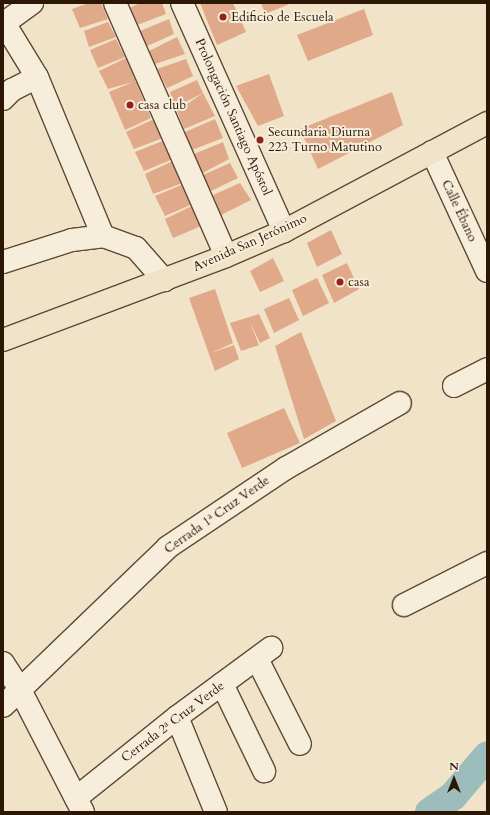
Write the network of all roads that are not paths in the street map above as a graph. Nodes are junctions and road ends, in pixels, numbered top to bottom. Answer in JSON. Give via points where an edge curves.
{"nodes":[{"id":1,"x":32,"y":3,"type":"edge"},
{"id":2,"x":115,"y":3,"type":"edge"},
{"id":3,"x":182,"y":3,"type":"edge"},
{"id":4,"x":4,"y":24,"type":"edge"},
{"id":5,"x":37,"y":77,"type":"junction"},
{"id":6,"x":3,"y":99,"type":"edge"},
{"id":7,"x":487,"y":123,"type":"edge"},
{"id":8,"x":432,"y":152,"type":"junction"},
{"id":9,"x":284,"y":231,"type":"junction"},
{"id":10,"x":103,"y":236,"type":"junction"},
{"id":11,"x":226,"y":256,"type":"junction"},
{"id":12,"x":3,"y":262,"type":"edge"},
{"id":13,"x":487,"y":271,"type":"edge"},
{"id":14,"x":164,"y":280,"type":"junction"},
{"id":15,"x":3,"y":340,"type":"edge"},
{"id":16,"x":487,"y":369,"type":"edge"},
{"id":17,"x":454,"y":386,"type":"dead end"},
{"id":18,"x":400,"y":403,"type":"dead end"},
{"id":19,"x":487,"y":563,"type":"edge"},
{"id":20,"x":404,"y":605,"type":"dead end"},
{"id":21,"x":3,"y":663,"type":"edge"},
{"id":22,"x":222,"y":684,"type":"junction"},
{"id":23,"x":19,"y":688,"type":"junction"},
{"id":24,"x":3,"y":706,"type":"edge"},
{"id":25,"x":177,"y":717,"type":"junction"},
{"id":26,"x":300,"y":744,"type":"dead end"},
{"id":27,"x":264,"y":771,"type":"dead end"},
{"id":28,"x":80,"y":805,"type":"edge"},
{"id":29,"x":216,"y":812,"type":"edge"}],
"edges":[{"from":1,"to":4,"type":"street"},
{"from":2,"to":11,"type":"street"},
{"from":3,"to":9,"type":"street","name":"Prolongación Santiago Apóstol"},
{"from":4,"to":5,"type":"street"},
{"from":5,"to":6,"type":"street","via":[[12,90]]},
{"from":5,"to":10,"type":"street"},
{"from":7,"to":8,"type":"main road","name":"Avenida San Jerónimo"},
{"from":8,"to":9,"type":"main road","name":"Avenida San Jerónimo"},
{"from":8,"to":13,"type":"street","name":"Calle Ébano"},
{"from":9,"to":11,"type":"main road","name":"Avenida San Jerónimo"},
{"from":10,"to":12,"type":"street","via":[[72,240]]},
{"from":10,"to":14,"type":"street","via":[[136,248]]},
{"from":11,"to":14,"type":"main road","name":"Avenida San Jerónimo"},
{"from":14,"to":15,"type":"main road","name":"Avenida San Jerónimo"},
{"from":16,"to":17,"type":"street"},
{"from":18,"to":23,"type":"street","name":"Cerrada 1ª Cruz Verde","via":[[286,468],[168,548]]},
{"from":19,"to":20,"type":"street"},
{"from":21,"to":23,"type":"street"},
{"from":22,"to":25,"type":"street","name":"Cerrada 2ª Cruz Verde"},
{"from":22,"to":26,"type":"street","name":"Cerrada 2ª Cruz Verde","via":[[264,654]]},
{"from":22,"to":27,"type":"street"},
{"from":23,"to":24,"type":"street","name":"Cerrada 1ª Cruz Verde"},
{"from":23,"to":28,"type":"street"},
{"from":25,"to":28,"type":"street","name":"Cerrada 2ª Cruz Verde"},
{"from":25,"to":29,"type":"street"}]}
